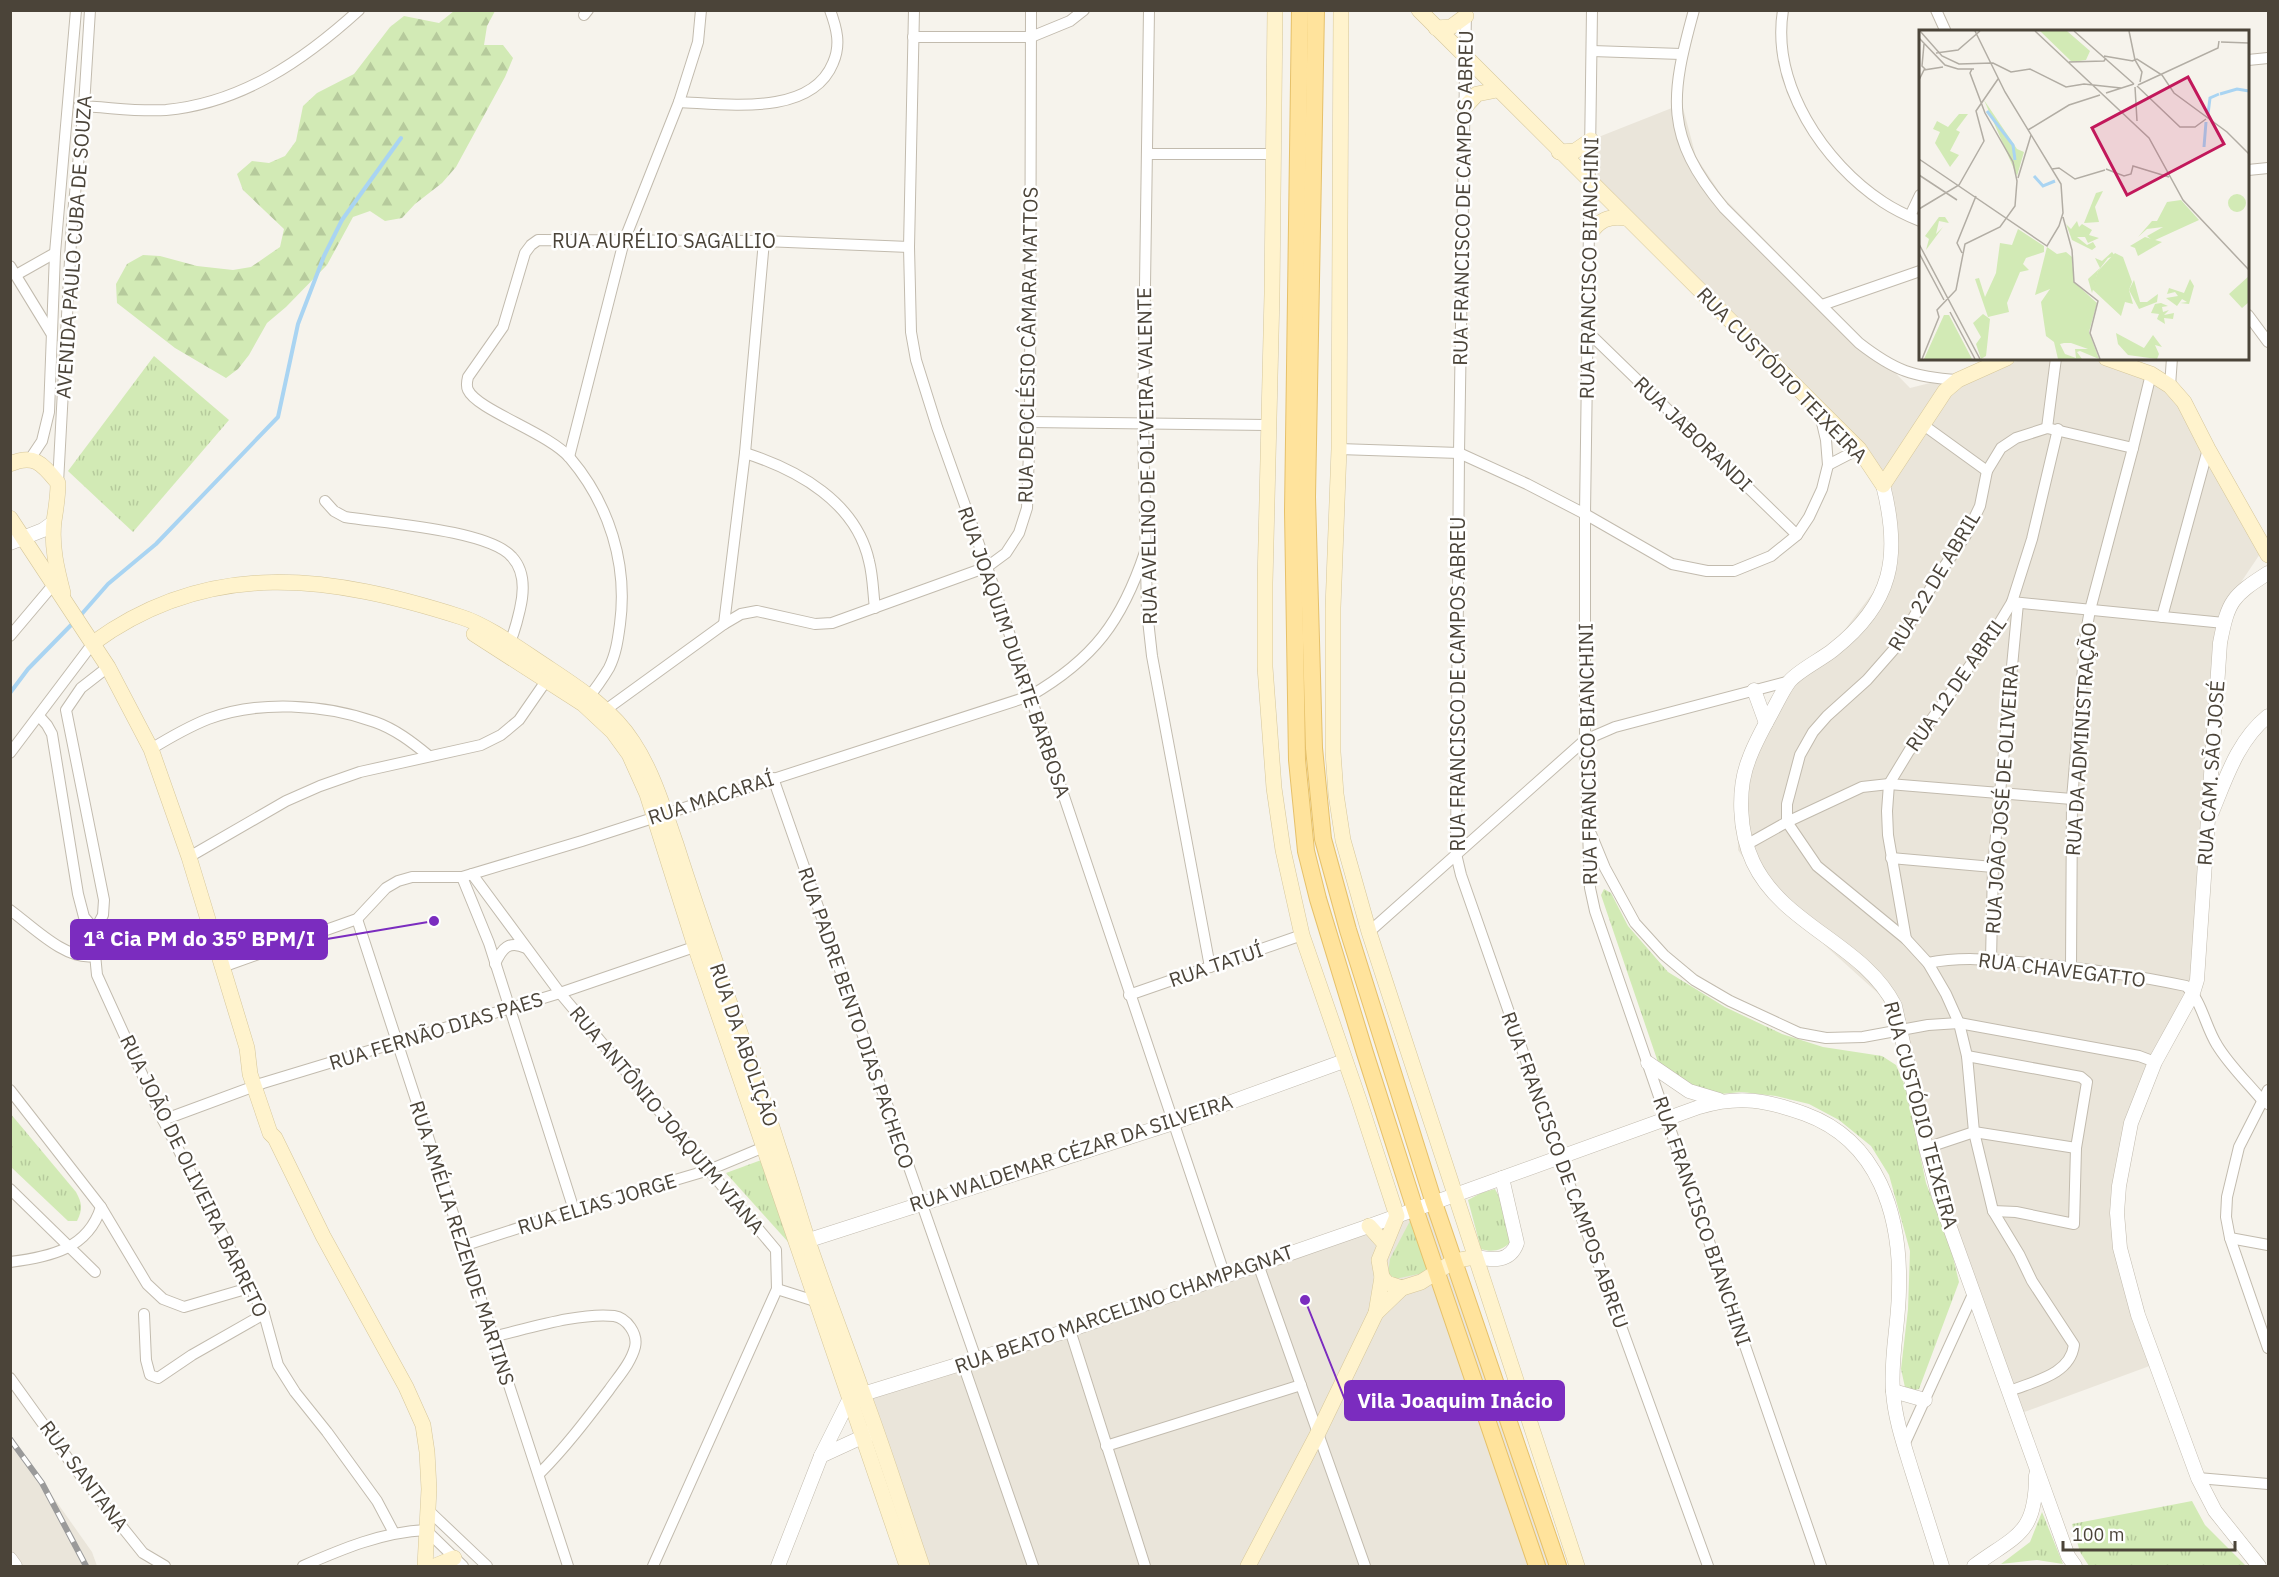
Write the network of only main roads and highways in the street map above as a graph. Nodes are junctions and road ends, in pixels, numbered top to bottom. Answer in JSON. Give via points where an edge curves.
{"nodes":[{"id":1,"x":1275,"y":10,"type":"edge"},
{"id":2,"x":1300,"y":10,"type":"edge"},
{"id":3,"x":1316,"y":10,"type":"edge"},
{"id":4,"x":1341,"y":10,"type":"edge"},
{"id":5,"x":1419,"y":10,"type":"edge"},
{"id":6,"x":1466,"y":13,"type":"edge"},
{"id":7,"x":1436,"y":28,"type":"junction"},
{"id":8,"x":1497,"y":90,"type":"junction"},
{"id":9,"x":1464,"y":108,"type":"road end"},
{"id":10,"x":1591,"y":140,"type":"road end"},
{"id":11,"x":1559,"y":152,"type":"junction"},
{"id":12,"x":1625,"y":218,"type":"junction"},
{"id":13,"x":1590,"y":234,"type":"road end"},
{"id":14,"x":2003,"y":360,"type":"edge"},
{"id":15,"x":2112,"y":360,"type":"edge"},
{"id":16,"x":10,"y":464,"type":"edge"},
{"id":17,"x":10,"y":518,"type":"edge"},
{"id":18,"x":17,"y":541,"type":"edge"},
{"id":19,"x":2268,"y":555,"type":"edge"},
{"id":20,"x":67,"y":602,"type":"junction"},
{"id":21,"x":89,"y":636,"type":"junction"},
{"id":22,"x":508,"y":648,"type":"junction"},
{"id":23,"x":586,"y":700,"type":"junction"},
{"id":24,"x":702,"y":944,"type":"junction"},
{"id":25,"x":1369,"y":1226,"type":"road end"},
{"id":26,"x":802,"y":1241,"type":"junction"},
{"id":27,"x":1384,"y":1244,"type":"junction"},
{"id":28,"x":1475,"y":1257,"type":"junction"},
{"id":29,"x":1454,"y":1261,"type":"junction"},
{"id":30,"x":1437,"y":1271,"type":"junction"},
{"id":31,"x":1382,"y":1277,"type":"junction"},
{"id":32,"x":1402,"y":1288,"type":"junction"},
{"id":33,"x":1376,"y":1313,"type":"junction"},
{"id":34,"x":857,"y":1396,"type":"junction"},
{"id":35,"x":869,"y":1434,"type":"junction"},
{"id":36,"x":458,"y":1562,"type":"edge"},
{"id":37,"x":425,"y":1566,"type":"edge"},
{"id":38,"x":435,"y":1566,"type":"edge"},
{"id":39,"x":907,"y":1566,"type":"edge"},
{"id":40,"x":922,"y":1566,"type":"edge"},
{"id":41,"x":1248,"y":1566,"type":"edge"},
{"id":42,"x":1537,"y":1566,"type":"edge"},
{"id":43,"x":1558,"y":1566,"type":"edge"},
{"id":44,"x":1577,"y":1566,"type":"edge"}],
"edges":[{"from":1,"to":27,"type":"main road","via":[[1265,594],[1274,788],[1302,935],[1396,1216]]},
{"from":2,"to":30,"type":"main road","via":[[1293,511],[1297,760],[1306,851]]},
{"from":3,"to":29,"type":"main road","via":[[1307,497],[1317,794],[1323,839],[1348,930]]},
{"from":4,"to":28,"type":"main road","via":[[1339,449],[1333,608],[1336,794],[1342,840],[1369,932]]},
{"from":5,"to":7,"type":"main road","name":"RUA CUSTÓDIO TEIXEIRA"},
{"from":6,"to":7,"type":"main road","via":[[1451,27]]},
{"from":7,"to":8,"type":"main road","name":"RUA CUSTÓDIO TEIXEIRA"},
{"from":8,"to":9,"type":"main road","via":[[1478,94]]},
{"from":8,"to":11,"type":"main road","name":"RUA CUSTÓDIO TEIXEIRA"},
{"from":10,"to":11,"type":"main road","via":[[1575,151]]},
{"from":11,"to":12,"type":"main road","name":"RUA CUSTÓDIO TEIXEIRA"},
{"from":12,"to":13,"type":"main road","via":[[1601,221]]},
{"from":12,"to":14,"type":"main road","name":"RUA CUSTÓDIO TEIXEIRA","via":[[1859,449],[1883,484],[1945,392],[1958,380]]},
{"from":15,"to":19,"type":"main road","via":[[2151,374],[2170,386],[2184,402]]},
{"from":16,"to":20,"type":"main road","via":[[30,459],[43,466],[58,483],[54,552]]},
{"from":17,"to":18,"type":"main road"},
{"from":18,"to":20,"type":"main road"},
{"from":20,"to":21,"type":"main road"},
{"from":21,"to":22,"type":"main road","name":"RUA DA ABOLIÇÃO","via":[[110,630],[152,608],[224,586],[316,583],[420,604],[462,617]]},
{"from":21,"to":37,"type":"main road","via":[[151,748],[189,857],[247,1048],[250,1074],[259,1085],[265,1121],[423,1425],[428,1452]]},
{"from":22,"to":23,"type":"main road","name":"RUA DA ABOLIÇÃO"},
{"from":22,"to":23,"type":"main road","name":"RUA DA ABOLIÇÃO","via":[[546,681]]},
{"from":23,"to":24,"type":"main road","name":"RUA DA ABOLIÇÃO","via":[[620,724],[643,758]]},
{"from":24,"to":26,"type":"main road","name":"RUA DA ABOLIÇÃO","via":[[764,1147]]},
{"from":24,"to":26,"type":"main road","name":"RUA DA ABOLIÇÃO","via":[[777,1142]]},
{"from":25,"to":27,"type":"main road"},
{"from":26,"to":34,"type":"main road","name":"RUA DA ABOLIÇÃO"},
{"from":26,"to":34,"type":"main road","name":"RUA DA ABOLIÇÃO","via":[[818,1302]]},
{"from":27,"to":31,"type":"main road","via":[[1379,1260]]},
{"from":28,"to":29,"type":"main road"},
{"from":28,"to":44,"type":"main road"},
{"from":29,"to":30,"type":"main road"},
{"from":29,"to":43,"type":"main road"},
{"from":30,"to":32,"type":"main road"},
{"from":30,"to":42,"type":"main road"},
{"from":31,"to":32,"type":"main road"},
{"from":31,"to":33,"type":"main road"},
{"from":32,"to":33,"type":"main road"},
{"from":33,"to":41,"type":"main road"},
{"from":34,"to":35,"type":"main road","name":"RUA DA ABOLIÇÃO"},
{"from":35,"to":39,"type":"main road","name":"RUA DA ABOLIÇÃO"},
{"from":35,"to":40,"type":"main road","name":"RUA DA ABOLIÇÃO"},
{"from":36,"to":38,"type":"main road"}]}
